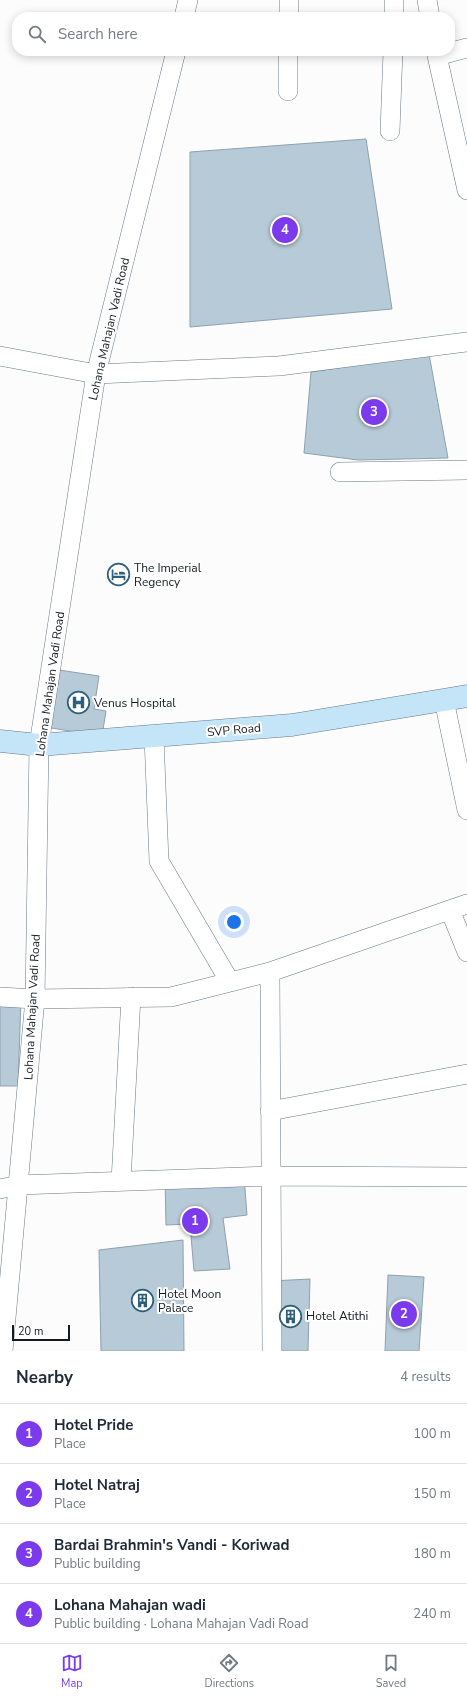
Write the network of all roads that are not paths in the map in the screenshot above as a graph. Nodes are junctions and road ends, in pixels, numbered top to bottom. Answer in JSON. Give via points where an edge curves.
{"nodes":[{"id":1,"x":188,"y":0,"type":"edge"},
{"id":2,"x":289,"y":0,"type":"edge"},
{"id":3,"x":394,"y":0,"type":"edge"},
{"id":4,"x":427,"y":0,"type":"edge"},
{"id":5,"x":185,"y":12,"type":"edge"},
{"id":6,"x":289,"y":12,"type":"edge"},
{"id":7,"x":394,"y":12,"type":"edge"},
{"id":8,"x":429,"y":12,"type":"edge"},
{"id":9,"x":467,"y":48,"type":"edge"},
{"id":10,"x":455,"y":50,"type":"edge"},
{"id":11,"x":175,"y":56,"type":"edge"},
{"id":12,"x":288,"y":56,"type":"edge"},
{"id":13,"x":393,"y":56,"type":"edge"},
{"id":14,"x":438,"y":56,"type":"edge"},
{"id":15,"x":288,"y":91,"type":"dead end"},
{"id":16,"x":390,"y":132,"type":"dead end"},
{"id":17,"x":467,"y":190,"type":"edge"},
{"id":18,"x":467,"y":342,"type":"edge"},
{"id":19,"x":0,"y":356,"type":"edge"},
{"id":20,"x":96,"y":374,"type":"junction"},
{"id":21,"x":467,"y":470,"type":"edge"},
{"id":22,"x":340,"y":472,"type":"dead end"},
{"id":23,"x":467,"y":696,"type":"edge"},
{"id":24,"x":444,"y":700,"type":"junction"},
{"id":25,"x":154,"y":737,"type":"junction"},
{"id":26,"x":0,"y":740,"type":"edge"},
{"id":27,"x":39,"y":745,"type":"junction"},
{"id":28,"x":467,"y":810,"type":"edge"},
{"id":29,"x":458,"y":907,"type":"edge"},
{"id":30,"x":467,"y":952,"type":"edge"},
{"id":31,"x":270,"y":972,"type":"junction"},
{"id":32,"x":230,"y":982,"type":"junction"},
{"id":33,"x":0,"y":997,"type":"edge"},
{"id":34,"x":131,"y":997,"type":"junction"},
{"id":35,"x":35,"y":999,"type":"junction"},
{"id":36,"x":467,"y":1074,"type":"edge"},
{"id":37,"x":270,"y":1111,"type":"junction"},
{"id":38,"x":270,"y":1176,"type":"junction"},
{"id":39,"x":467,"y":1177,"type":"edge"},
{"id":40,"x":121,"y":1181,"type":"junction"},
{"id":41,"x":19,"y":1185,"type":"junction"},
{"id":42,"x":0,"y":1189,"type":"edge"},
{"id":43,"x":3,"y":1351,"type":"edge"},
{"id":44,"x":272,"y":1351,"type":"edge"}],
"edges":[{"from":1,"to":5,"type":"street"},
{"from":2,"to":6,"type":"street"},
{"from":3,"to":7,"type":"street"},
{"from":4,"to":8,"type":"street"},
{"from":9,"to":10,"type":"street"},
{"from":11,"to":20,"type":"street","name":"Lohana Mahajan Vadi Road"},
{"from":12,"to":15,"type":"street"},
{"from":13,"to":16,"type":"street"},
{"from":14,"to":17,"type":"street"},
{"from":18,"to":20,"type":"street","via":[[279,366]]},
{"from":19,"to":20,"type":"street"},
{"from":20,"to":27,"type":"street","name":"Lohana Mahajan Vadi Road"},
{"from":21,"to":22,"type":"street"},
{"from":23,"to":24,"type":"main road","name":"SVP Road"},
{"from":24,"to":25,"type":"main road","name":"SVP Road","via":[[292,725]]},
{"from":24,"to":28,"type":"street"},
{"from":25,"to":27,"type":"main road","name":"SVP Road"},
{"from":25,"to":32,"type":"street","via":[[159,861]]},
{"from":26,"to":27,"type":"main road","name":"SVP Road"},
{"from":27,"to":35,"type":"street","name":"Lohana Mahajan Vadi Road"},
{"from":29,"to":30,"type":"street"},
{"from":29,"to":31,"type":"street"},
{"from":31,"to":32,"type":"street"},
{"from":31,"to":37,"type":"street"},
{"from":32,"to":34,"type":"street","via":[[171,997]]},
{"from":33,"to":35,"type":"street"},
{"from":34,"to":35,"type":"street"},
{"from":34,"to":40,"type":"street"},
{"from":35,"to":41,"type":"street","name":"Lohana Mahajan Vadi Road"},
{"from":36,"to":37,"type":"street"},
{"from":37,"to":38,"type":"street"},
{"from":38,"to":39,"type":"street"},
{"from":38,"to":40,"type":"street"},
{"from":38,"to":44,"type":"street"},
{"from":40,"to":41,"type":"street"},
{"from":41,"to":42,"type":"street"},
{"from":41,"to":43,"type":"street","name":"Lohana Mahajan Vadi Road"}]}
